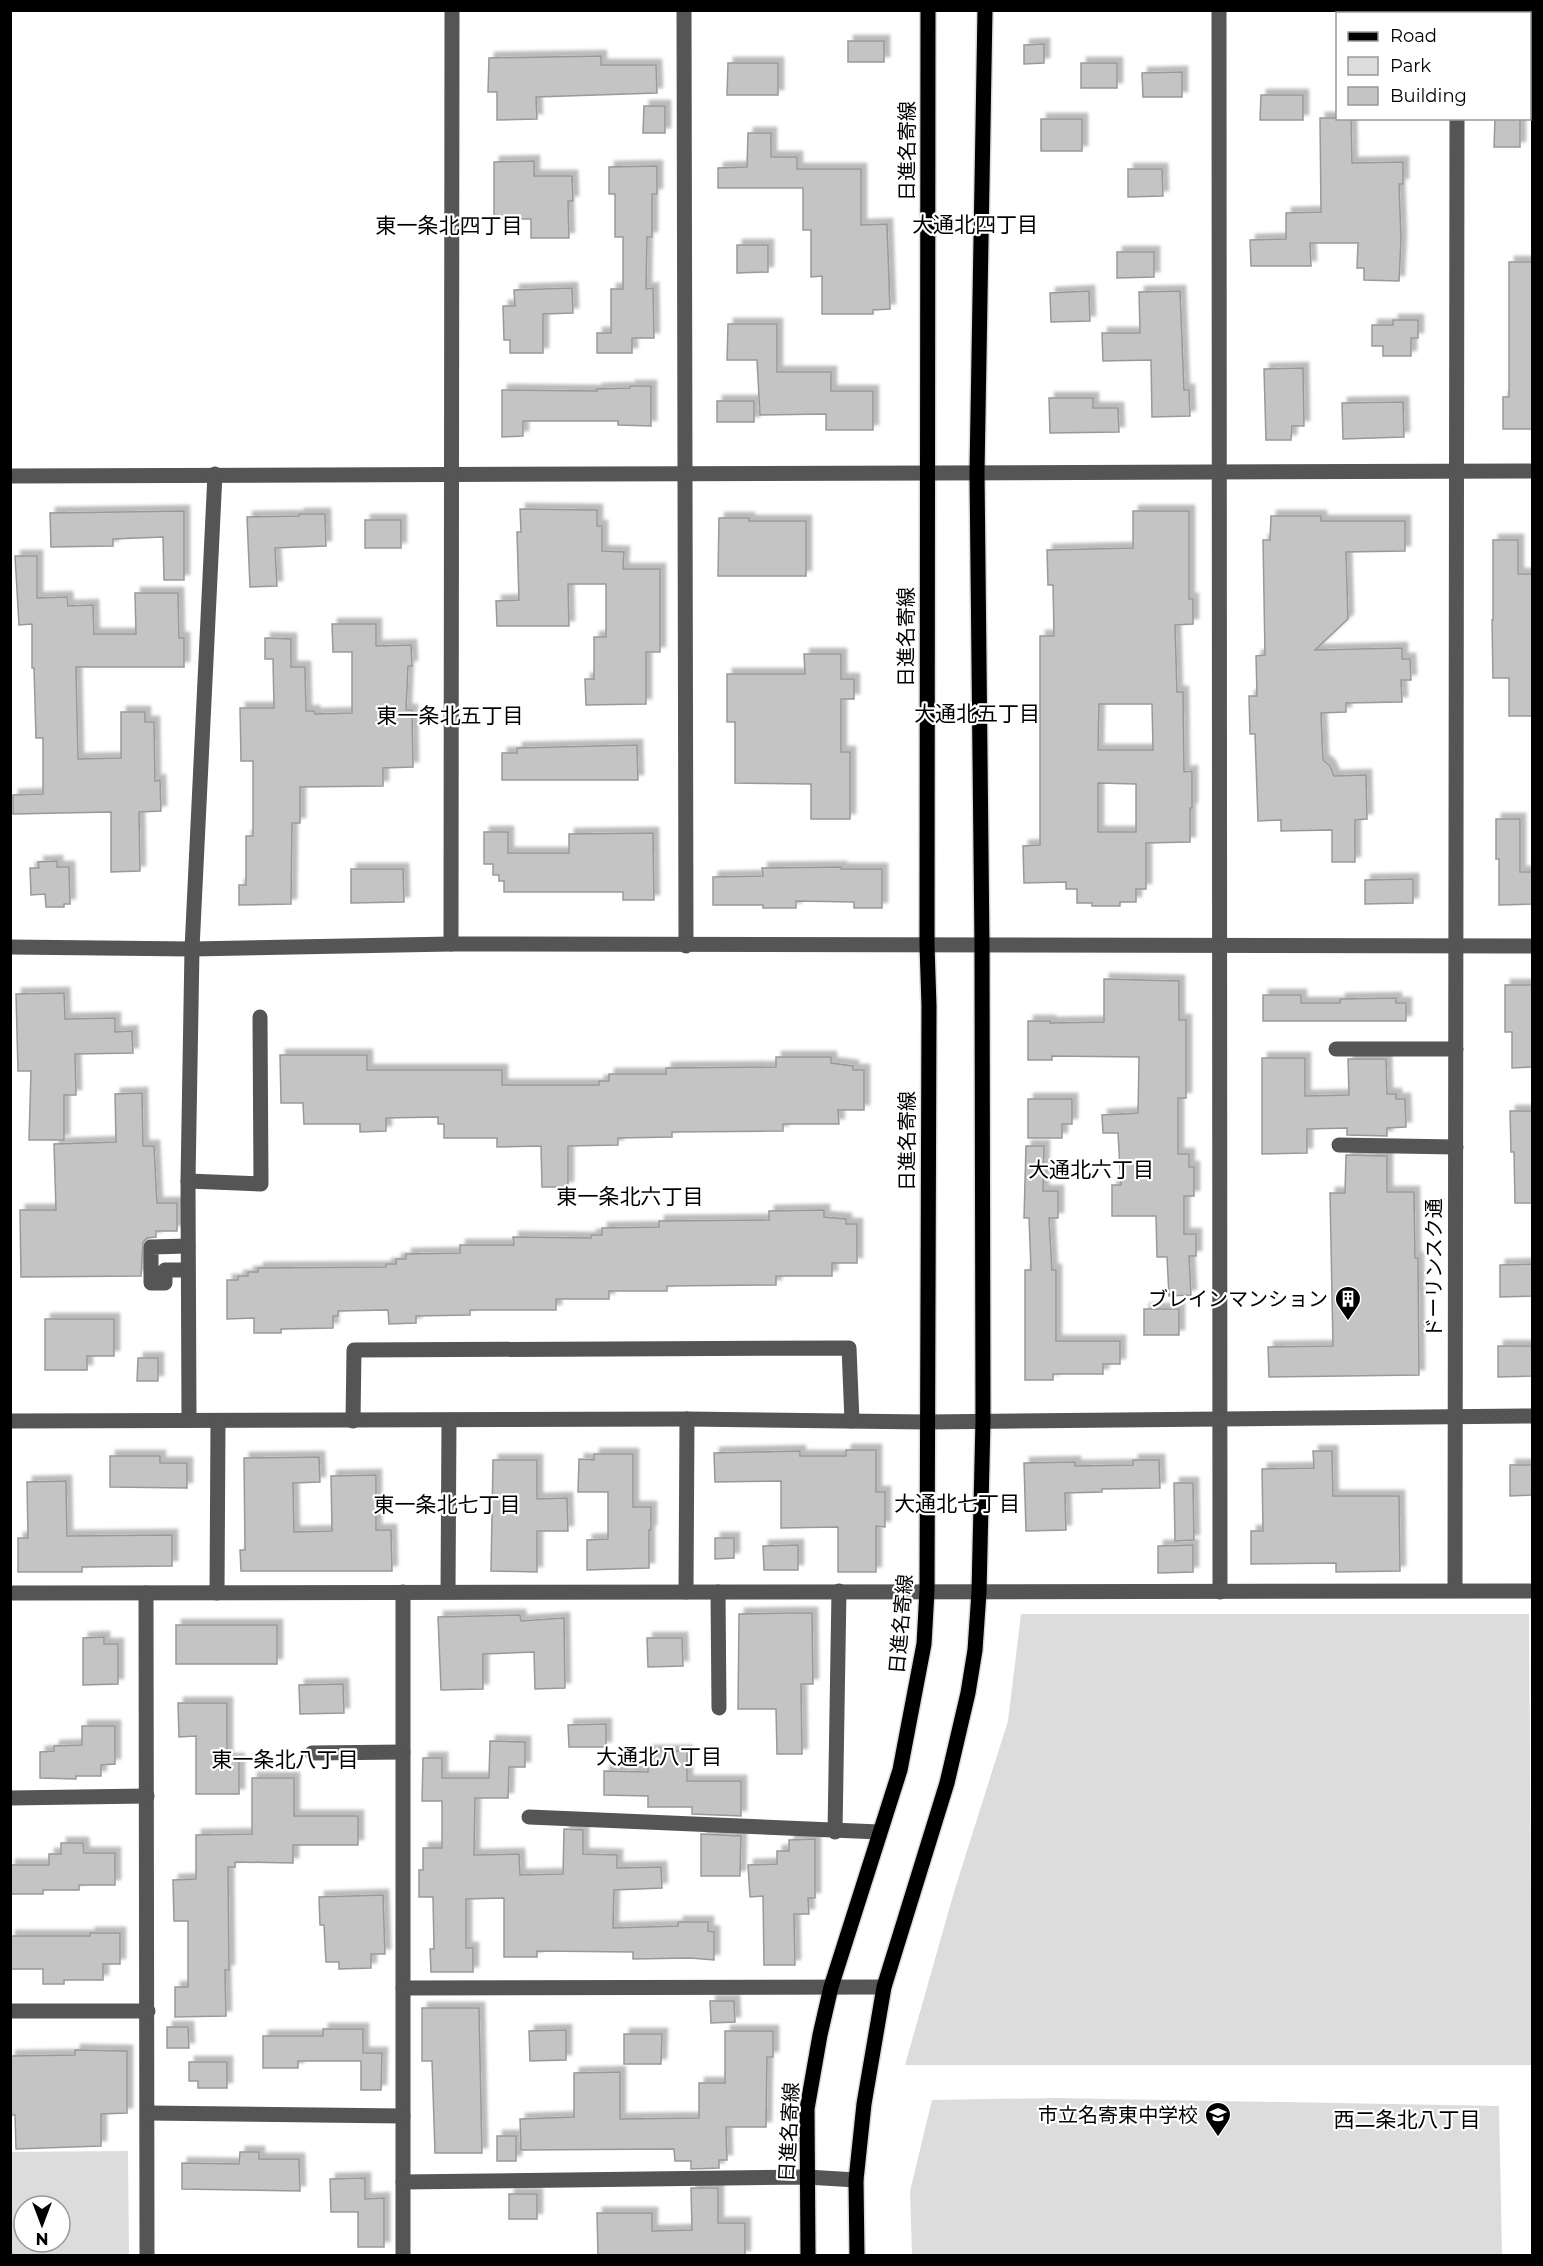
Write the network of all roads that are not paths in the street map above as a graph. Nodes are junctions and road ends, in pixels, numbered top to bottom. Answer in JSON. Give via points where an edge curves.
{"nodes":[{"id":1,"x":452,"y":10,"type":"edge"},
{"id":2,"x":684,"y":10,"type":"edge"},
{"id":3,"x":928,"y":10,"type":"edge"},
{"id":4,"x":985,"y":10,"type":"edge"},
{"id":5,"x":1219,"y":10,"type":"edge"},
{"id":6,"x":1456,"y":120,"type":"edge"},
{"id":7,"x":1456,"y":471,"type":"junction"},
{"id":8,"x":1533,"y":471,"type":"edge"},
{"id":9,"x":977,"y":472,"type":"junction"},
{"id":10,"x":1220,"y":472,"type":"junction"},
{"id":11,"x":684,"y":473,"type":"junction"},
{"id":12,"x":926,"y":473,"type":"junction"},
{"id":13,"x":215,"y":474,"type":"junction"},
{"id":14,"x":450,"y":474,"type":"junction"},
{"id":15,"x":10,"y":476,"type":"edge"},
{"id":16,"x":451,"y":944,"type":"junction"},
{"id":17,"x":927,"y":945,"type":"junction"},
{"id":18,"x":686,"y":946,"type":"junction"},
{"id":19,"x":982,"y":946,"type":"junction"},
{"id":20,"x":1221,"y":946,"type":"junction"},
{"id":21,"x":1457,"y":946,"type":"junction"},
{"id":22,"x":1533,"y":946,"type":"edge"},
{"id":23,"x":10,"y":947,"type":"edge"},
{"id":24,"x":192,"y":949,"type":"junction"},
{"id":25,"x":260,"y":1017,"type":"dead end"},
{"id":26,"x":1336,"y":1049,"type":"dead end"},
{"id":27,"x":1456,"y":1049,"type":"junction"},
{"id":28,"x":1338,"y":1145,"type":"dead end"},
{"id":29,"x":1456,"y":1147,"type":"junction"},
{"id":30,"x":188,"y":1181,"type":"junction"},
{"id":31,"x":188,"y":1246,"type":"junction"},
{"id":32,"x":188,"y":1270,"type":"junction"},
{"id":33,"x":1533,"y":1416,"type":"edge"},
{"id":34,"x":1455,"y":1417,"type":"junction"},
{"id":35,"x":687,"y":1419,"type":"junction"},
{"id":36,"x":1221,"y":1419,"type":"junction"},
{"id":37,"x":189,"y":1420,"type":"junction"},
{"id":38,"x":353,"y":1420,"type":"junction"},
{"id":39,"x":449,"y":1420,"type":"junction"},
{"id":40,"x":852,"y":1420,"type":"junction"},
{"id":41,"x":983,"y":1420,"type":"junction"},
{"id":42,"x":10,"y":1421,"type":"edge"},
{"id":43,"x":218,"y":1421,"type":"junction"},
{"id":44,"x":927,"y":1422,"type":"junction"},
{"id":45,"x":1455,"y":1590,"type":"junction"},
{"id":46,"x":839,"y":1591,"type":"junction"},
{"id":47,"x":927,"y":1591,"type":"junction"},
{"id":48,"x":1533,"y":1591,"type":"edge"},
{"id":49,"x":402,"y":1592,"type":"junction"},
{"id":50,"x":448,"y":1592,"type":"junction"},
{"id":51,"x":686,"y":1592,"type":"junction"},
{"id":52,"x":717,"y":1592,"type":"junction"},
{"id":53,"x":979,"y":1592,"type":"junction"},
{"id":54,"x":1220,"y":1592,"type":"junction"},
{"id":55,"x":10,"y":1593,"type":"edge"},
{"id":56,"x":146,"y":1593,"type":"junction"},
{"id":57,"x":217,"y":1593,"type":"junction"},
{"id":58,"x":719,"y":1708,"type":"dead end"},
{"id":59,"x":403,"y":1752,"type":"junction"},
{"id":60,"x":312,"y":1753,"type":"dead end"},
{"id":61,"x":147,"y":1796,"type":"junction"},
{"id":62,"x":10,"y":1798,"type":"edge"},
{"id":63,"x":529,"y":1817,"type":"dead end"},
{"id":64,"x":835,"y":1832,"type":"junction"},
{"id":65,"x":879,"y":1832,"type":"junction"},
{"id":66,"x":831,"y":1987,"type":"junction"},
{"id":67,"x":884,"y":1987,"type":"junction"},
{"id":68,"x":403,"y":1988,"type":"junction"},
{"id":69,"x":10,"y":2011,"type":"edge"},
{"id":70,"x":148,"y":2011,"type":"junction"},
{"id":71,"x":148,"y":2113,"type":"junction"},
{"id":72,"x":403,"y":2116,"type":"junction"},
{"id":73,"x":807,"y":2177,"type":"junction"},
{"id":74,"x":856,"y":2180,"type":"junction"},
{"id":75,"x":403,"y":2182,"type":"junction"},
{"id":76,"x":147,"y":2256,"type":"edge"},
{"id":77,"x":403,"y":2256,"type":"edge"},
{"id":78,"x":808,"y":2256,"type":"edge"},
{"id":79,"x":857,"y":2256,"type":"edge"}],
"edges":[{"from":1,"to":14,"type":"street"},
{"from":2,"to":11,"type":"street"},
{"from":3,"to":12,"type":"main road","name":"日進名寄線"},
{"from":4,"to":9,"type":"main road"},
{"from":5,"to":10,"type":"street"},
{"from":6,"to":7,"type":"street","name":"ドーリンスク通"},
{"from":7,"to":8,"type":"street"},
{"from":7,"to":10,"type":"street"},
{"from":7,"to":21,"type":"street","name":"ドーリンスク通"},
{"from":9,"to":10,"type":"street"},
{"from":9,"to":12,"type":"street"},
{"from":9,"to":19,"type":"main road"},
{"from":10,"to":20,"type":"street"},
{"from":11,"to":12,"type":"street"},
{"from":11,"to":14,"type":"street"},
{"from":11,"to":18,"type":"street"},
{"from":12,"to":17,"type":"main road","name":"日進名寄線"},
{"from":13,"to":14,"type":"street"},
{"from":13,"to":15,"type":"street"},
{"from":13,"to":24,"type":"street"},
{"from":14,"to":16,"type":"street"},
{"from":16,"to":18,"type":"street"},
{"from":16,"to":24,"type":"street"},
{"from":17,"to":18,"type":"street"},
{"from":17,"to":19,"type":"street"},
{"from":17,"to":44,"type":"main road","name":"日進名寄線"},
{"from":19,"to":20,"type":"street"},
{"from":19,"to":41,"type":"main road"},
{"from":20,"to":21,"type":"street"},
{"from":20,"to":36,"type":"street"},
{"from":21,"to":22,"type":"street"},
{"from":21,"to":27,"type":"street","name":"ドーリンスク通"},
{"from":23,"to":24,"type":"street"},
{"from":24,"to":30,"type":"street"},
{"from":25,"to":30,"type":"street","via":[[261,1184]]},
{"from":26,"to":27,"type":"street"},
{"from":27,"to":29,"type":"street","name":"ドーリンスク通"},
{"from":28,"to":29,"type":"street"},
{"from":29,"to":34,"type":"street","name":"ドーリンスク通"},
{"from":30,"to":31,"type":"street"},
{"from":31,"to":32,"type":"street"},
{"from":31,"to":32,"type":"street","via":[[151,1247],[151,1283],[165,1283],[165,1270]]},
{"from":32,"to":37,"type":"street"},
{"from":33,"to":34,"type":"street"},
{"from":34,"to":36,"type":"street"},
{"from":34,"to":45,"type":"street","name":"ドーリンスク通"},
{"from":35,"to":39,"type":"street"},
{"from":35,"to":40,"type":"street"},
{"from":35,"to":51,"type":"street"},
{"from":36,"to":41,"type":"street"},
{"from":36,"to":54,"type":"street"},
{"from":37,"to":42,"type":"street"},
{"from":37,"to":43,"type":"street"},
{"from":38,"to":39,"type":"street"},
{"from":38,"to":40,"type":"street","via":[[354,1350],[849,1348]]},
{"from":38,"to":43,"type":"street"},
{"from":39,"to":50,"type":"street"},
{"from":40,"to":44,"type":"street"},
{"from":41,"to":44,"type":"street"},
{"from":41,"to":53,"type":"main road"},
{"from":43,"to":57,"type":"street"},
{"from":44,"to":47,"type":"main road","name":"日進名寄線"},
{"from":45,"to":48,"type":"street"},
{"from":45,"to":54,"type":"street"},
{"from":46,"to":47,"type":"street"},
{"from":46,"to":52,"type":"street"},
{"from":46,"to":64,"type":"street"},
{"from":47,"to":53,"type":"street"},
{"from":47,"to":65,"type":"main road","name":"日進名寄線","via":[[924,1644],[900,1770]]},
{"from":49,"to":50,"type":"street"},
{"from":49,"to":57,"type":"street"},
{"from":49,"to":59,"type":"street"},
{"from":50,"to":51,"type":"street"},
{"from":51,"to":52,"type":"street"},
{"from":52,"to":58,"type":"street"},
{"from":53,"to":54,"type":"street"},
{"from":53,"to":67,"type":"main road","via":[[970,1682],[947,1783]]},
{"from":55,"to":56,"type":"street"},
{"from":56,"to":57,"type":"street"},
{"from":56,"to":61,"type":"street"},
{"from":59,"to":60,"type":"street"},
{"from":59,"to":68,"type":"street"},
{"from":61,"to":62,"type":"street"},
{"from":61,"to":70,"type":"street"},
{"from":63,"to":64,"type":"street"},
{"from":64,"to":65,"type":"street"},
{"from":65,"to":66,"type":"main road","name":"日進名寄線"},
{"from":66,"to":67,"type":"street"},
{"from":66,"to":68,"type":"street"},
{"from":66,"to":73,"type":"main road","name":"日進名寄線","via":[[807,2109]]},
{"from":67,"to":74,"type":"main road"},
{"from":68,"to":72,"type":"street"},
{"from":69,"to":70,"type":"street"},
{"from":70,"to":71,"type":"street"},
{"from":71,"to":72,"type":"street"},
{"from":71,"to":76,"type":"street"},
{"from":72,"to":75,"type":"street"},
{"from":73,"to":74,"type":"street"},
{"from":73,"to":75,"type":"street"},
{"from":73,"to":78,"type":"main road","name":"日進名寄線"},
{"from":74,"to":79,"type":"main road"},
{"from":75,"to":77,"type":"street"}]}
